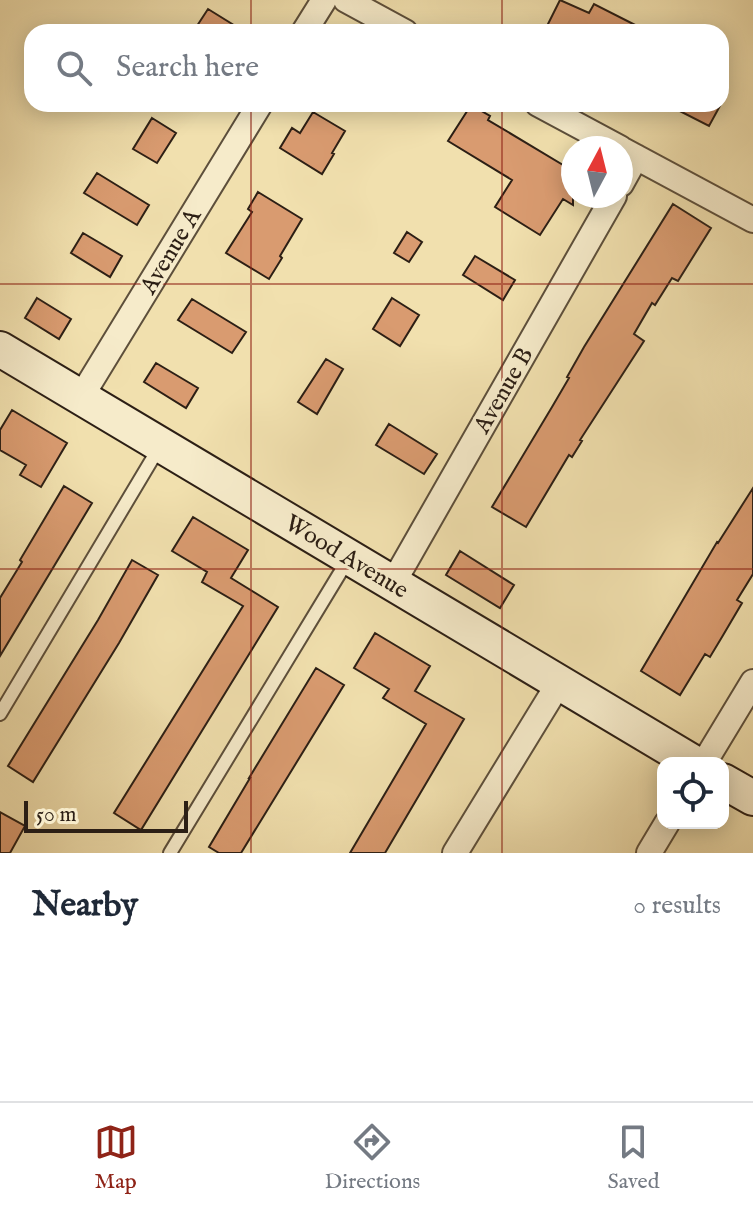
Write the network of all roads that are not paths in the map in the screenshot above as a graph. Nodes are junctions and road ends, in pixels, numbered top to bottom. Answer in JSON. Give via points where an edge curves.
{"nodes":[{"id":1,"x":324,"y":0,"type":"edge"},
{"id":2,"x":346,"y":0,"type":"edge"},
{"id":3,"x":309,"y":24,"type":"edge"},
{"id":4,"x":390,"y":24,"type":"edge"},
{"id":5,"x":255,"y":112,"type":"edge"},
{"id":6,"x":553,"y":112,"type":"edge"},
{"id":7,"x":598,"y":136,"type":"edge"},
{"id":8,"x":633,"y":155,"type":"edge"},
{"id":9,"x":607,"y":208,"type":"edge"},
{"id":10,"x":753,"y":220,"type":"edge"},
{"id":11,"x":0,"y":349,"type":"edge"},
{"id":12,"x":81,"y":397,"type":"junction"},
{"id":13,"x":161,"y":445,"type":"junction"},
{"id":14,"x":349,"y":558,"type":"junction"},
{"id":15,"x":393,"y":583,"type":"junction"},
{"id":16,"x":753,"y":682,"type":"edge"},
{"id":17,"x":559,"y":683,"type":"junction"},
{"id":18,"x":0,"y":714,"type":"edge"},
{"id":19,"x":684,"y":757,"type":"edge"},
{"id":20,"x":708,"y":757,"type":"edge"},
{"id":21,"x":729,"y":784,"type":"edge"},
{"id":22,"x":753,"y":798,"type":"edge"},
{"id":23,"x":663,"y":829,"type":"edge"},
{"id":24,"x":170,"y":853,"type":"edge"},
{"id":25,"x":455,"y":853,"type":"edge"},
{"id":26,"x":649,"y":853,"type":"edge"}],
"edges":[{"from":1,"to":3,"type":"street"},
{"from":2,"to":4,"type":"street"},
{"from":5,"to":12,"type":"street","name":"Avenue A"},
{"from":6,"to":7,"type":"street"},
{"from":8,"to":10,"type":"street"},
{"from":9,"to":15,"type":"street","name":"Avenue B"},
{"from":11,"to":12,"type":"street","name":"Wood Avenue"},
{"from":12,"to":13,"type":"street","name":"Wood Avenue"},
{"from":13,"to":14,"type":"street","name":"Wood Avenue"},
{"from":13,"to":18,"type":"lane"},
{"from":14,"to":15,"type":"street","name":"Wood Avenue"},
{"from":14,"to":24,"type":"lane"},
{"from":15,"to":17,"type":"street","name":"Wood Avenue"},
{"from":16,"to":20,"type":"street"},
{"from":17,"to":19,"type":"street","name":"Wood Avenue"},
{"from":17,"to":25,"type":"street"},
{"from":21,"to":22,"type":"street"},
{"from":23,"to":26,"type":"street"}]}
